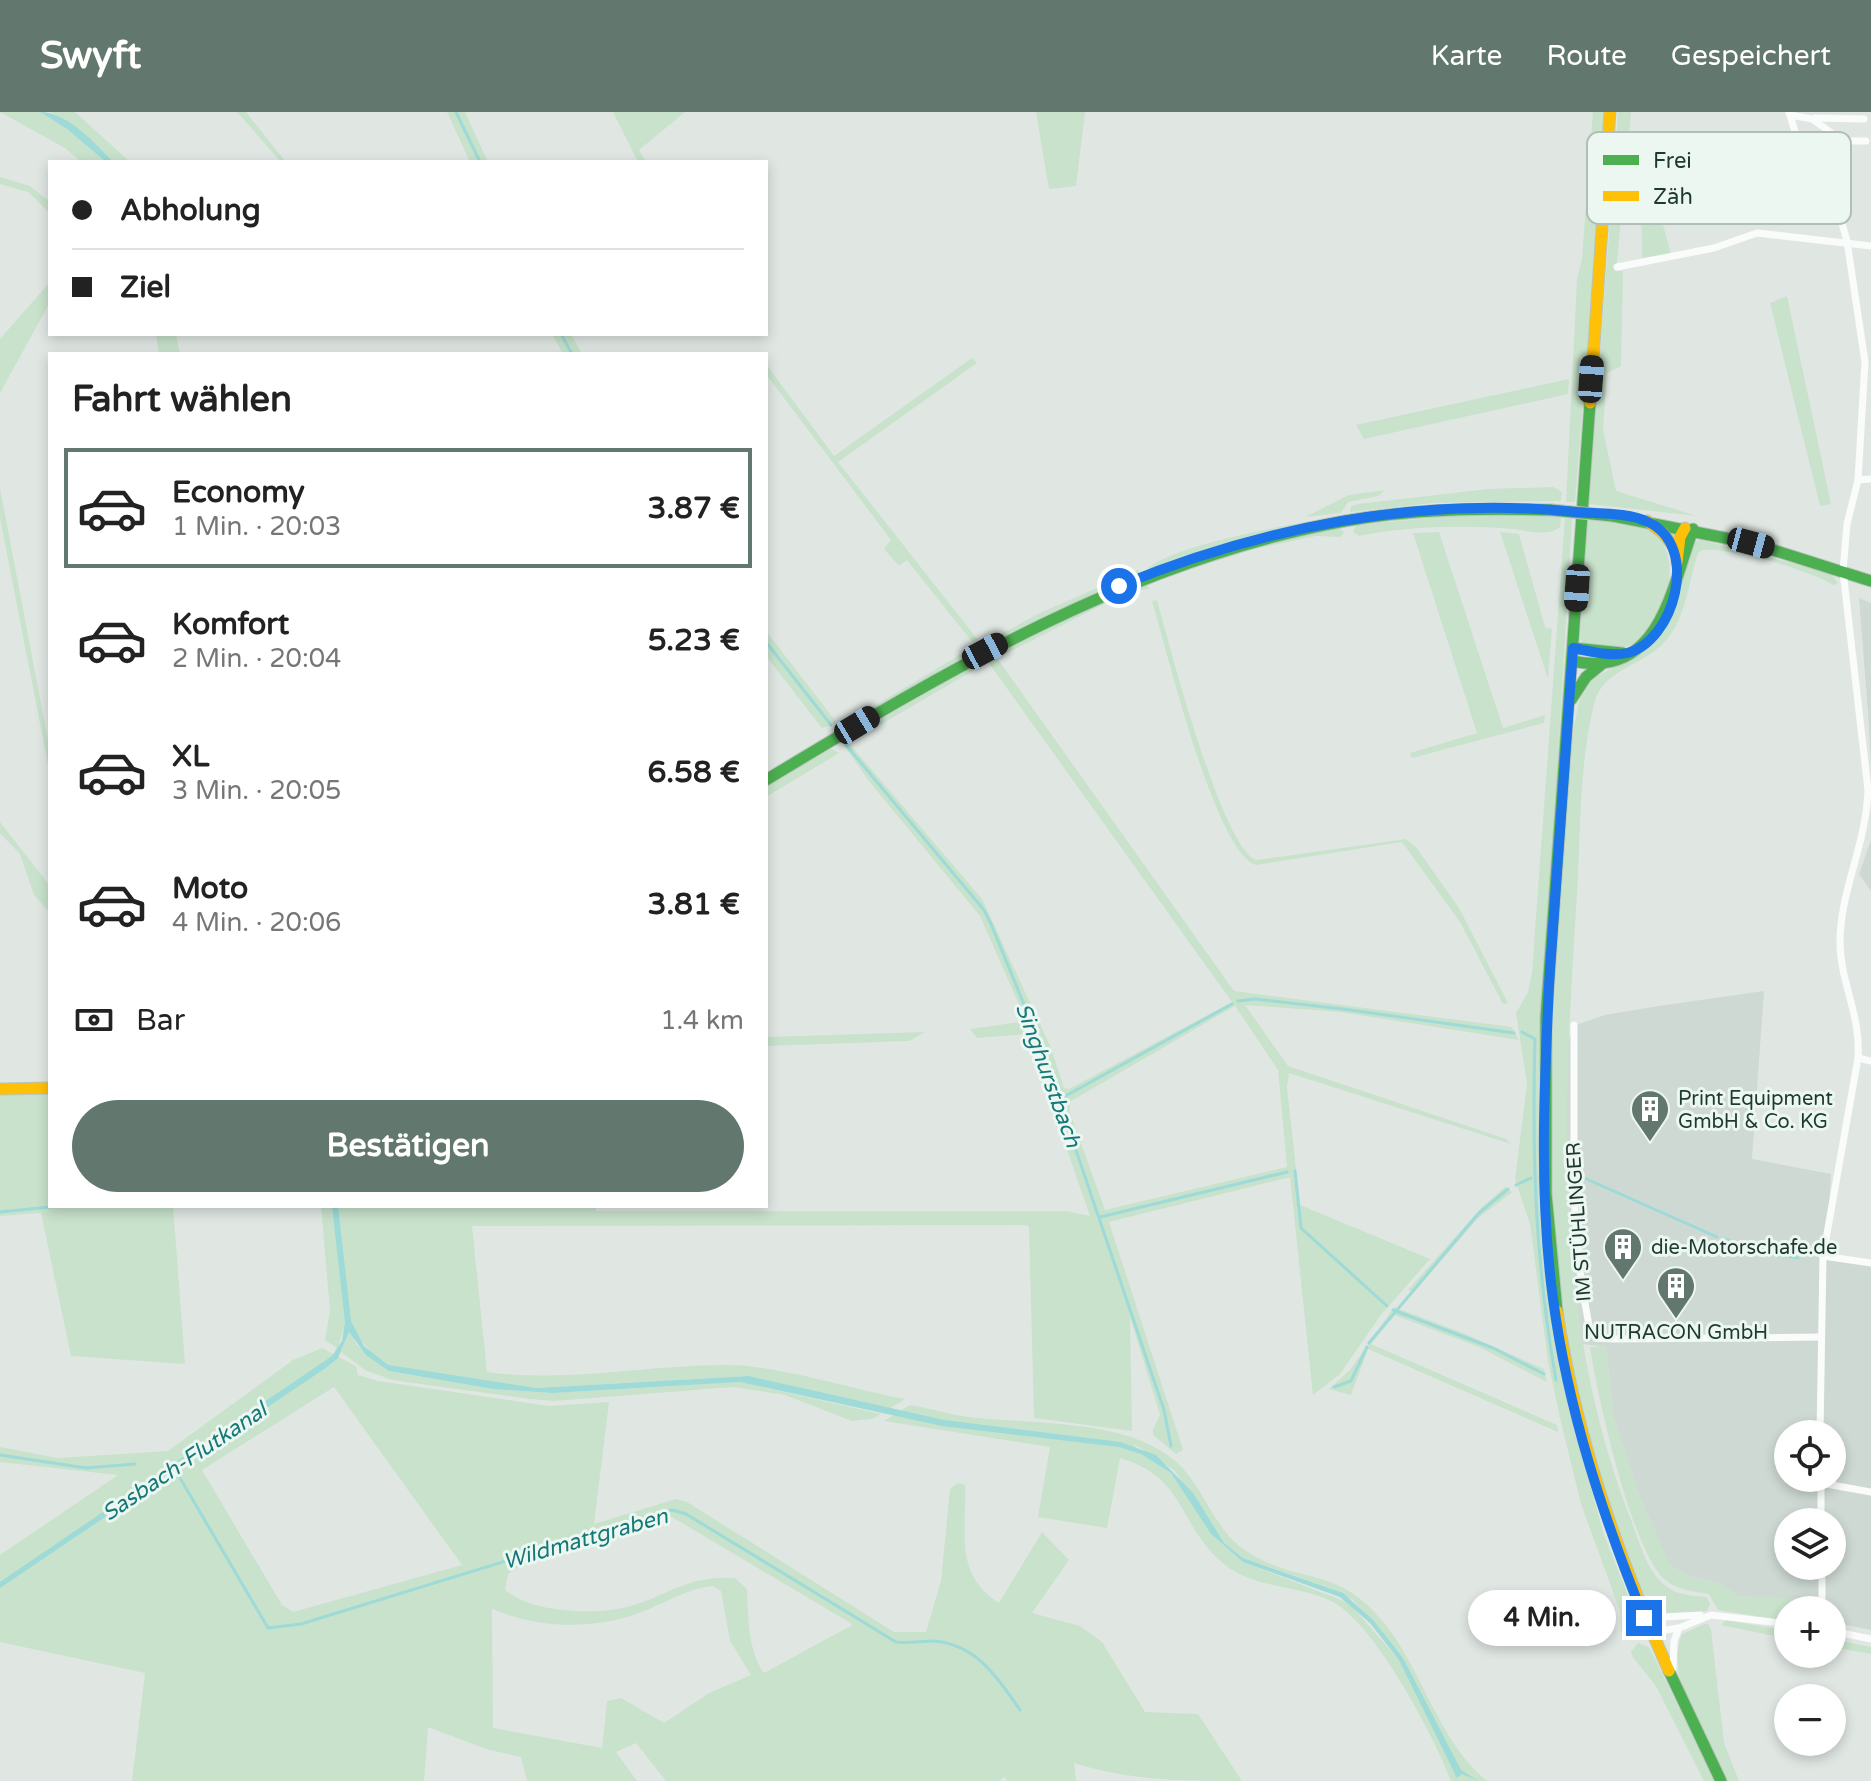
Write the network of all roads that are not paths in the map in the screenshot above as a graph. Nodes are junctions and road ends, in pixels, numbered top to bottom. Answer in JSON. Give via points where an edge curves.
{"nodes":[{"id":1,"x":1610,"y":112,"type":"edge"},
{"id":2,"x":1789,"y":114,"type":"edge"},
{"id":3,"x":1805,"y":117,"type":"junction"},
{"id":4,"x":1864,"y":119,"type":"dead end"},
{"id":5,"x":1609,"y":132,"type":"edge"},
{"id":6,"x":1829,"y":132,"type":"edge"},
{"id":7,"x":1851,"y":141,"type":"edge"},
{"id":8,"x":1866,"y":141,"type":"dead end"},
{"id":9,"x":1602,"y":224,"type":"edge"},
{"id":10,"x":1842,"y":224,"type":"edge"},
{"id":11,"x":1847,"y":241,"type":"junction"},
{"id":12,"x":1871,"y":246,"type":"edge"},
{"id":13,"x":1617,"y":267,"type":"dead end"},
{"id":14,"x":1868,"y":362,"type":"edge"},
{"id":15,"x":1871,"y":479,"type":"edge"},
{"id":16,"x":1858,"y":480,"type":"junction"},
{"id":17,"x":1647,"y":521,"type":"junction"},
{"id":18,"x":1689,"y":529,"type":"junction"},
{"id":19,"x":1677,"y":551,"type":"junction"},
{"id":20,"x":1678,"y":570,"type":"junction"},
{"id":21,"x":1843,"y":571,"type":"junction"},
{"id":22,"x":1871,"y":581,"type":"edge"},
{"id":23,"x":1629,"y":652,"type":"junction"},
{"id":24,"x":1572,"y":654,"type":"junction"},
{"id":25,"x":1602,"y":664,"type":"junction"},
{"id":26,"x":1568,"y":706,"type":"junction"},
{"id":27,"x":1867,"y":735,"type":"edge"},
{"id":28,"x":768,"y":779,"type":"edge"},
{"id":29,"x":1574,"y":1025,"type":"dead end"},
{"id":30,"x":1858,"y":1058,"type":"junction"},
{"id":31,"x":1871,"y":1061,"type":"edge"},
{"id":32,"x":48,"y":1088,"type":"edge"},
{"id":33,"x":0,"y":1089,"type":"edge"},
{"id":34,"x":1823,"y":1256,"type":"junction"},
{"id":35,"x":1871,"y":1263,"type":"edge"},
{"id":36,"x":1820,"y":1337,"type":"junction"},
{"id":37,"x":1820,"y":1420,"type":"edge"},
{"id":38,"x":1846,"y":1486,"type":"edge"},
{"id":39,"x":1871,"y":1492,"type":"edge"},
{"id":40,"x":1711,"y":1615,"type":"junction"},
{"id":41,"x":1644,"y":1618,"type":"junction"},
{"id":42,"x":1774,"y":1622,"type":"edge"},
{"id":43,"x":1679,"y":1628,"type":"junction"},
{"id":44,"x":1650,"y":1632,"type":"junction"},
{"id":45,"x":1846,"y":1634,"type":"edge"},
{"id":46,"x":1871,"y":1639,"type":"edge"},
{"id":47,"x":1678,"y":1696,"type":"junction"},
{"id":48,"x":1719,"y":1777,"type":"edge"}],
"edges":[{"from":1,"to":5,"type":"main road"},
{"from":2,"to":3,"type":"street"},
{"from":3,"to":4,"type":"street"},
{"from":3,"to":6,"type":"street"},
{"from":7,"to":8,"type":"street"},
{"from":9,"to":24,"type":"main road"},
{"from":10,"to":11,"type":"street"},
{"from":11,"to":12,"type":"street"},
{"from":11,"to":13,"type":"street","via":[[1757,233],[1714,248]]},
{"from":11,"to":14,"type":"street"},
{"from":14,"to":16,"type":"street"},
{"from":15,"to":16,"type":"street"},
{"from":16,"to":21,"type":"street"},
{"from":17,"to":18,"type":"main road"},
{"from":17,"to":19,"type":"main road"},
{"from":17,"to":28,"type":"main road","bridge":true,"via":[[1551,510],[1458,509],[1282,533],[1196,557],[1045,620],[930,681]]},
{"from":18,"to":19,"type":"main road"},
{"from":18,"to":20,"type":"main road"},
{"from":18,"to":21,"type":"main road"},
{"from":19,"to":20,"type":"main road"},
{"from":20,"to":23,"type":"main road","via":[[1659,630]]},
{"from":21,"to":22,"type":"main road"},
{"from":21,"to":27,"type":"street"},
{"from":23,"to":24,"type":"main road"},
{"from":23,"to":25,"type":"main road"},
{"from":24,"to":25,"type":"main road"},
{"from":24,"to":26,"type":"main road"},
{"from":25,"to":26,"type":"main road"},
{"from":26,"to":41,"type":"main road","via":[[1544,1092],[1545,1208],[1553,1298],[1578,1429]]},
{"from":27,"to":30,"type":"street","via":[[1867,825],[1842,911],[1840,946],[1860,1030]]},
{"from":29,"to":36,"type":"street","name":"IM STÜHLINGER","via":[[1574,1209],[1590,1331],[1613,1339]]},
{"from":30,"to":31,"type":"street"},
{"from":30,"to":34,"type":"street"},
{"from":32,"to":33,"type":"main road"},
{"from":34,"to":35,"type":"street"},
{"from":34,"to":36,"type":"street"},
{"from":36,"to":37,"type":"street"},
{"from":38,"to":39,"type":"street"},
{"from":40,"to":41,"type":"street"},
{"from":40,"to":42,"type":"street"},
{"from":40,"to":43,"type":"street"},
{"from":41,"to":44,"type":"main road"},
{"from":43,"to":44,"type":"street"},
{"from":43,"to":47,"type":"street","via":[[1672,1663]]},
{"from":44,"to":47,"type":"main road"},
{"from":45,"to":46,"type":"street"},
{"from":47,"to":48,"type":"main road"}]}
